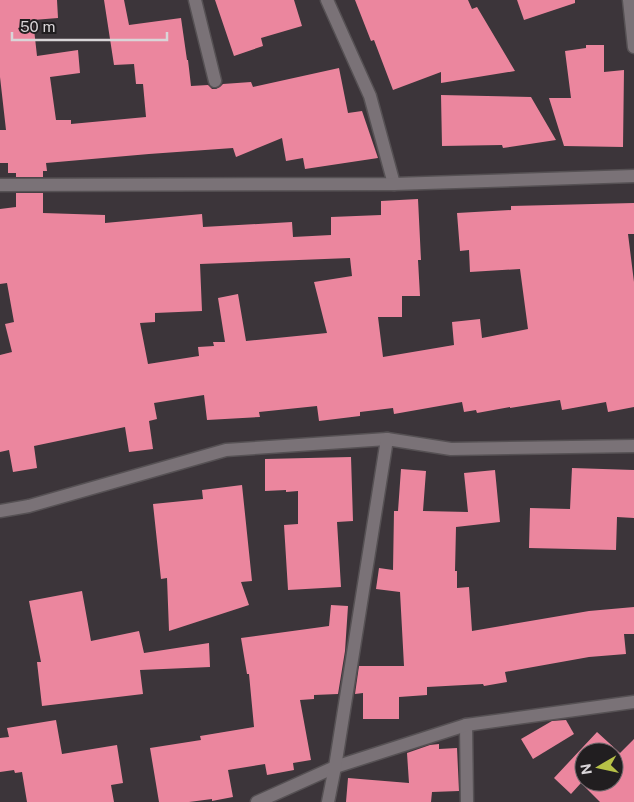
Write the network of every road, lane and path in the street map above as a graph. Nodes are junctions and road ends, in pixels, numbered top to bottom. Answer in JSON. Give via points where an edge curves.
{"nodes":[{"id":1,"x":195,"y":0,"type":"edge"},
{"id":2,"x":326,"y":0,"type":"edge"},
{"id":3,"x":629,"y":0,"type":"edge"},
{"id":4,"x":634,"y":47,"type":"edge"},
{"id":5,"x":215,"y":82,"type":"dead end"},
{"id":6,"x":634,"y":176,"type":"edge"},
{"id":7,"x":394,"y":184,"type":"junction"},
{"id":8,"x":0,"y":186,"type":"edge"},
{"id":9,"x":387,"y":438,"type":"junction"},
{"id":10,"x":634,"y":446,"type":"edge"},
{"id":11,"x":0,"y":511,"type":"edge"},
{"id":12,"x":634,"y":702,"type":"edge"},
{"id":13,"x":466,"y":725,"type":"junction"},
{"id":14,"x":335,"y":766,"type":"junction"},
{"id":15,"x":257,"y":802,"type":"edge"},
{"id":16,"x":328,"y":802,"type":"edge"},
{"id":17,"x":467,"y":802,"type":"edge"}],
"edges":[{"from":1,"to":5,"type":"street"},
{"from":2,"to":7,"type":"street","via":[[370,96]]},
{"from":3,"to":4,"type":"street"},
{"from":6,"to":7,"type":"street"},
{"from":7,"to":8,"type":"street"},
{"from":9,"to":10,"type":"street","via":[[451,449]]},
{"from":9,"to":11,"type":"street","via":[[226,450],[30,506]]},
{"from":9,"to":14,"type":"street"},
{"from":12,"to":13,"type":"street"},
{"from":13,"to":14,"type":"street"},
{"from":13,"to":17,"type":"street"},
{"from":14,"to":15,"type":"street"},
{"from":14,"to":16,"type":"street"}]}
